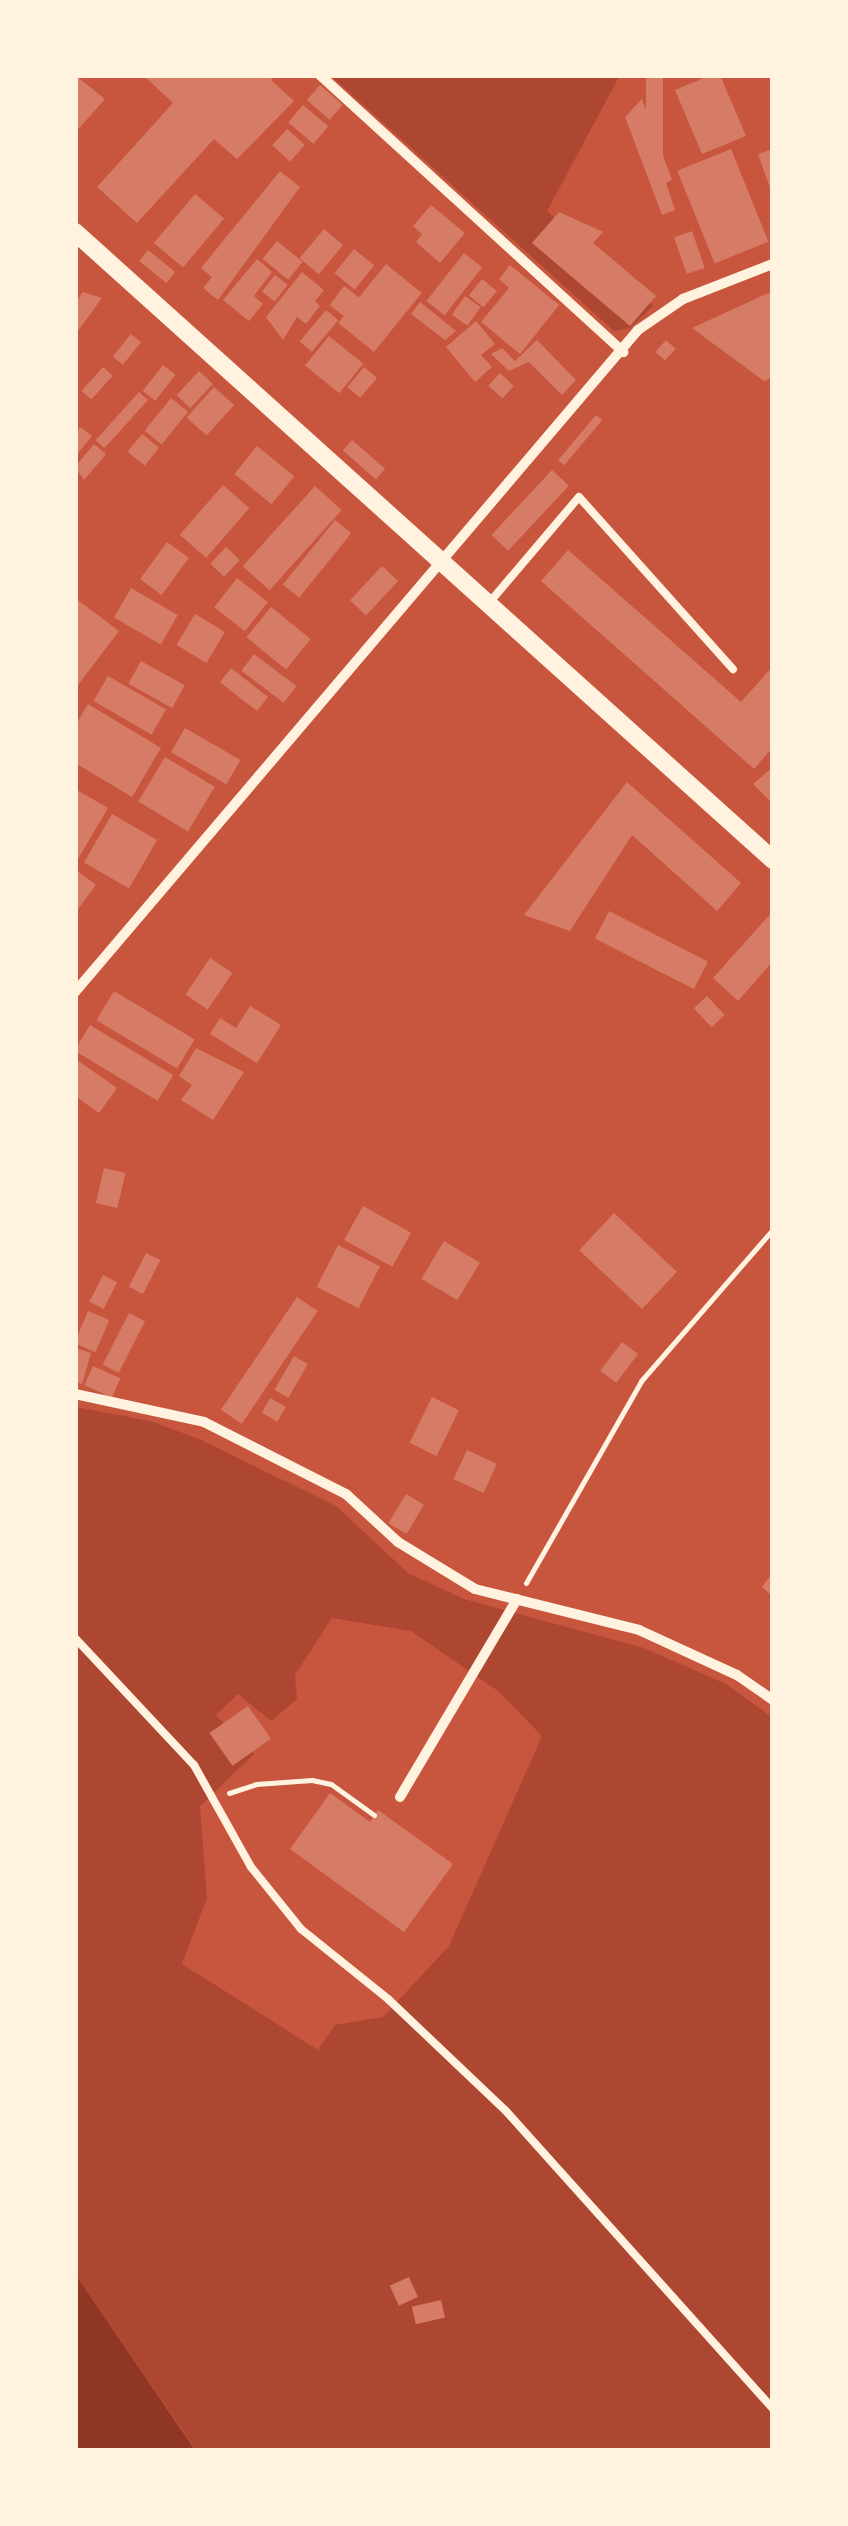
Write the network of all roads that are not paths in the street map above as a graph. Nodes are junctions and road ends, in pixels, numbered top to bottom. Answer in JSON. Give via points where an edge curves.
{"nodes":[{"id":1,"x":320,"y":75,"type":"edge"},
{"id":2,"x":75,"y":232,"type":"edge"},
{"id":3,"x":773,"y":264,"type":"edge"},
{"id":4,"x":623,"y":352,"type":"junction"},
{"id":5,"x":445,"y":562,"type":"junction"},
{"id":6,"x":489,"y":603,"type":"junction"},
{"id":7,"x":734,"y":669,"type":"dead end"},
{"id":8,"x":773,"y":860,"type":"edge"},
{"id":9,"x":75,"y":992,"type":"edge"},
{"id":10,"x":75,"y":1394,"type":"edge"},
{"id":11,"x":518,"y":1599,"type":"junction"},
{"id":12,"x":75,"y":1638,"type":"edge"},
{"id":13,"x":773,"y":1700,"type":"edge"},
{"id":14,"x":400,"y":1797,"type":"dead end"},
{"id":15,"x":773,"y":2409,"type":"edge"}],
"edges":[{"from":1,"to":4,"type":"street"},
{"from":2,"to":5,"type":"street"},
{"from":3,"to":4,"type":"street","via":[[683,299],[638,330]]},
{"from":4,"to":5,"type":"street"},
{"from":5,"to":6,"type":"street"},
{"from":5,"to":9,"type":"street"},
{"from":6,"to":7,"type":"lane","via":[[579,497]]},
{"from":6,"to":8,"type":"street"},
{"from":10,"to":11,"type":"street","via":[[204,1422],[346,1494],[441,1572]]},
{"from":11,"to":13,"type":"street","via":[[639,1630],[738,1675]]},
{"from":11,"to":14,"type":"street"},
{"from":12,"to":15,"type":"lane","via":[[194,1765],[251,1868],[301,1929],[388,1999],[505,2110]]}]}
